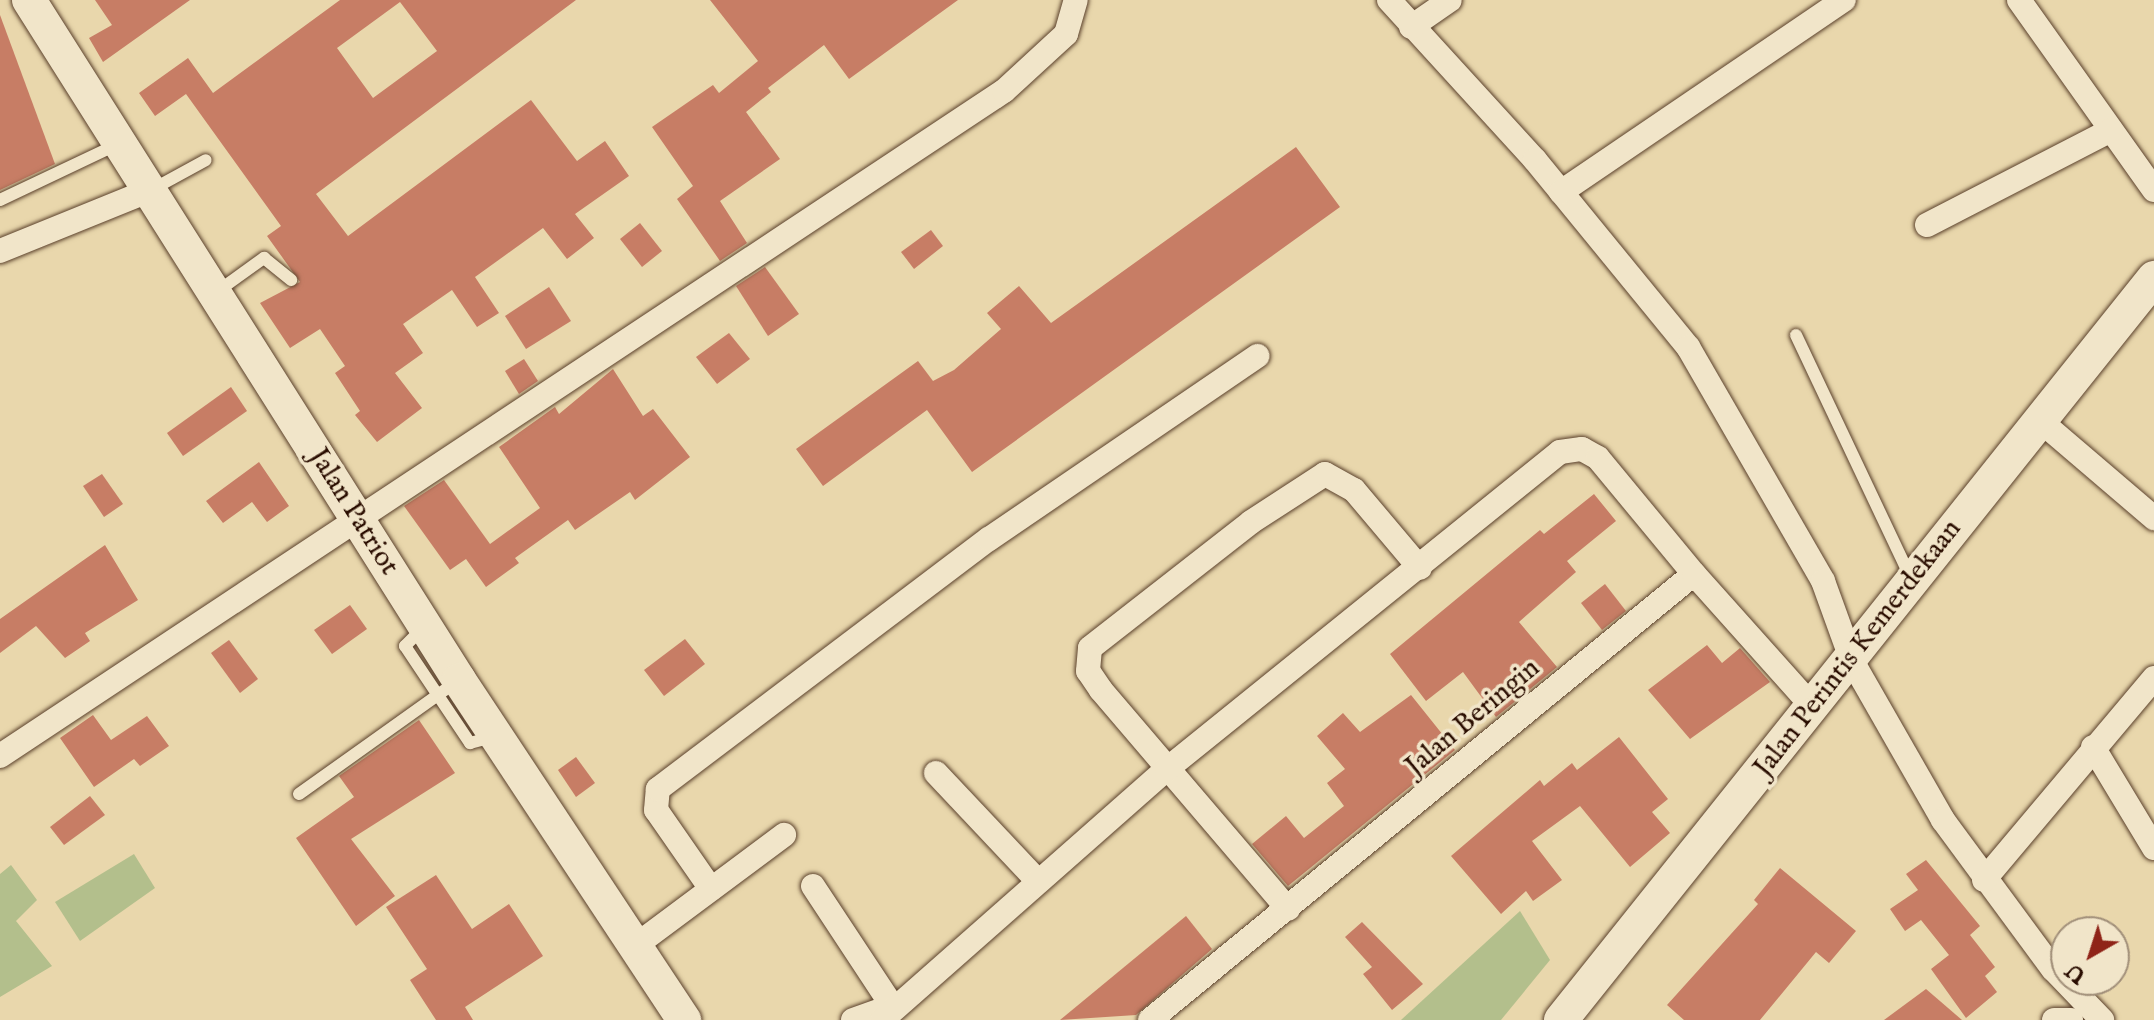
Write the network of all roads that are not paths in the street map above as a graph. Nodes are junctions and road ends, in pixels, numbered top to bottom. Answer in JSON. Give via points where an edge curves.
{"nodes":[{"id":1,"x":29,"y":0,"type":"edge"},
{"id":2,"x":1076,"y":0,"type":"edge"},
{"id":3,"x":1389,"y":0,"type":"edge"},
{"id":4,"x":1450,"y":0,"type":"edge"},
{"id":5,"x":1844,"y":0,"type":"edge"},
{"id":6,"x":2019,"y":0,"type":"edge"},
{"id":7,"x":1411,"y":27,"type":"junction"},
{"id":8,"x":2111,"y":130,"type":"junction"},
{"id":9,"x":118,"y":144,"type":"junction"},
{"id":10,"x":206,"y":160,"type":"dead end"},
{"id":11,"x":157,"y":187,"type":"junction"},
{"id":12,"x":2154,"y":190,"type":"edge"},
{"id":13,"x":1561,"y":192,"type":"junction"},
{"id":14,"x":0,"y":200,"type":"edge"},
{"id":15,"x":1927,"y":225,"type":"dead end"},
{"id":16,"x":0,"y":251,"type":"edge"},
{"id":17,"x":2154,"y":278,"type":"edge"},
{"id":18,"x":291,"y":280,"type":"dead end"},
{"id":19,"x":222,"y":288,"type":"junction"},
{"id":20,"x":1796,"y":335,"type":"dead end"},
{"id":21,"x":1257,"y":356,"type":"dead end"},
{"id":22,"x":2038,"y":419,"type":"junction"},
{"id":23,"x":355,"y":515,"type":"junction"},
{"id":24,"x":2154,"y":518,"type":"edge"},
{"id":25,"x":1420,"y":568,"type":"junction"},
{"id":26,"x":1694,"y":574,"type":"junction"},
{"id":27,"x":1911,"y":579,"type":"junction"},
{"id":28,"x":1852,"y":661,"type":"junction"},
{"id":29,"x":2154,"y":678,"type":"edge"},
{"id":30,"x":448,"y":688,"type":"junction"},
{"id":31,"x":1813,"y":707,"type":"junction"},
{"id":32,"x":2093,"y":747,"type":"junction"},
{"id":33,"x":0,"y":756,"type":"edge"},
{"id":34,"x":1167,"y":769,"type":"junction"},
{"id":35,"x":936,"y":773,"type":"dead end"},
{"id":36,"x":299,"y":794,"type":"dead end"},
{"id":37,"x":784,"y":835,"type":"dead end"},
{"id":38,"x":2154,"y":848,"type":"edge"},
{"id":39,"x":1036,"y":879,"type":"junction"},
{"id":40,"x":1984,"y":880,"type":"junction"},
{"id":41,"x":813,"y":886,"type":"dead end"},
{"id":42,"x":711,"y":889,"type":"junction"},
{"id":43,"x":1288,"y":909,"type":"junction"},
{"id":44,"x":642,"y":941,"type":"junction"},
{"id":45,"x":887,"y":1013,"type":"edge"},
{"id":46,"x":684,"y":1020,"type":"edge"},
{"id":47,"x":853,"y":1020,"type":"edge"},
{"id":48,"x":1150,"y":1020,"type":"edge"},
{"id":49,"x":1561,"y":1020,"type":"edge"},
{"id":50,"x":2054,"y":1020,"type":"edge"},
{"id":51,"x":2071,"y":1020,"type":"edge"},
{"id":52,"x":2102,"y":1020,"type":"edge"}],
"edges":[{"from":1,"to":9,"type":"street","name":"Jalan Patriot"},
{"from":2,"to":23,"type":"street","via":[[1066,34],[1004,91]]},
{"from":3,"to":7,"type":"street"},
{"from":4,"to":7,"type":"street"},
{"from":5,"to":13,"type":"street"},
{"from":6,"to":8,"type":"street"},
{"from":7,"to":13,"type":"street"},
{"from":8,"to":12,"type":"street"},
{"from":8,"to":15,"type":"street"},
{"from":9,"to":11,"type":"street","name":"Jalan Patriot"},
{"from":9,"to":14,"type":"lane"},
{"from":10,"to":11,"type":"lane"},
{"from":11,"to":16,"type":"street"},
{"from":11,"to":19,"type":"street","name":"Jalan Patriot"},
{"from":13,"to":28,"type":"street","via":[[1688,347],[1823,581]]},
{"from":17,"to":22,"type":"street","name":"Jalan Perintis Kemerdekaan"},
{"from":18,"to":19,"type":"lane","via":[[264,258]]},
{"from":19,"to":23,"type":"street","name":"Jalan Patriot"},
{"from":20,"to":27,"type":"lane"},
{"from":21,"to":42,"type":"street","via":[[989,539],[658,789],[656,810]]},
{"from":22,"to":24,"type":"street"},
{"from":22,"to":27,"type":"street","name":"Jalan Perintis Kemerdekaan"},
{"from":23,"to":30,"type":"street","name":"Jalan Patriot","via":[[425,626]]},
{"from":23,"to":33,"type":"street"},
{"from":25,"to":26,"type":"street","via":[[1545,463],[1573,449],[1598,458]]},
{"from":25,"to":34,"type":"street"},
{"from":25,"to":34,"type":"street","via":[[1354,490],[1325,474],[1095,642],[1088,671]]},
{"from":26,"to":31,"type":"street"},
{"from":26,"to":43,"type":"street","name":"Jalan Beringin"},
{"from":27,"to":28,"type":"street","name":"Jalan Perintis Kemerdekaan"},
{"from":28,"to":31,"type":"street","name":"Jalan Perintis Kemerdekaan"},
{"from":28,"to":40,"type":"street"},
{"from":29,"to":32,"type":"street"},
{"from":30,"to":36,"type":"lane"},
{"from":30,"to":44,"type":"street","name":"Jalan Patriot","via":[[496,735]]},
{"from":31,"to":49,"type":"street","name":"Jalan Perintis Kemerdekaan"},
{"from":32,"to":38,"type":"street"},
{"from":32,"to":40,"type":"street"},
{"from":34,"to":39,"type":"street"},
{"from":34,"to":43,"type":"street"},
{"from":35,"to":39,"type":"street"},
{"from":37,"to":42,"type":"street"},
{"from":39,"to":45,"type":"street"},
{"from":40,"to":52,"type":"street"},
{"from":41,"to":45,"type":"street"},
{"from":42,"to":44,"type":"street"},
{"from":43,"to":48,"type":"street","name":"Jalan Beringin"},
{"from":44,"to":46,"type":"street","name":"Jalan Patriot"},
{"from":45,"to":47,"type":"street"},
{"from":50,"to":51,"type":"street"}]}
